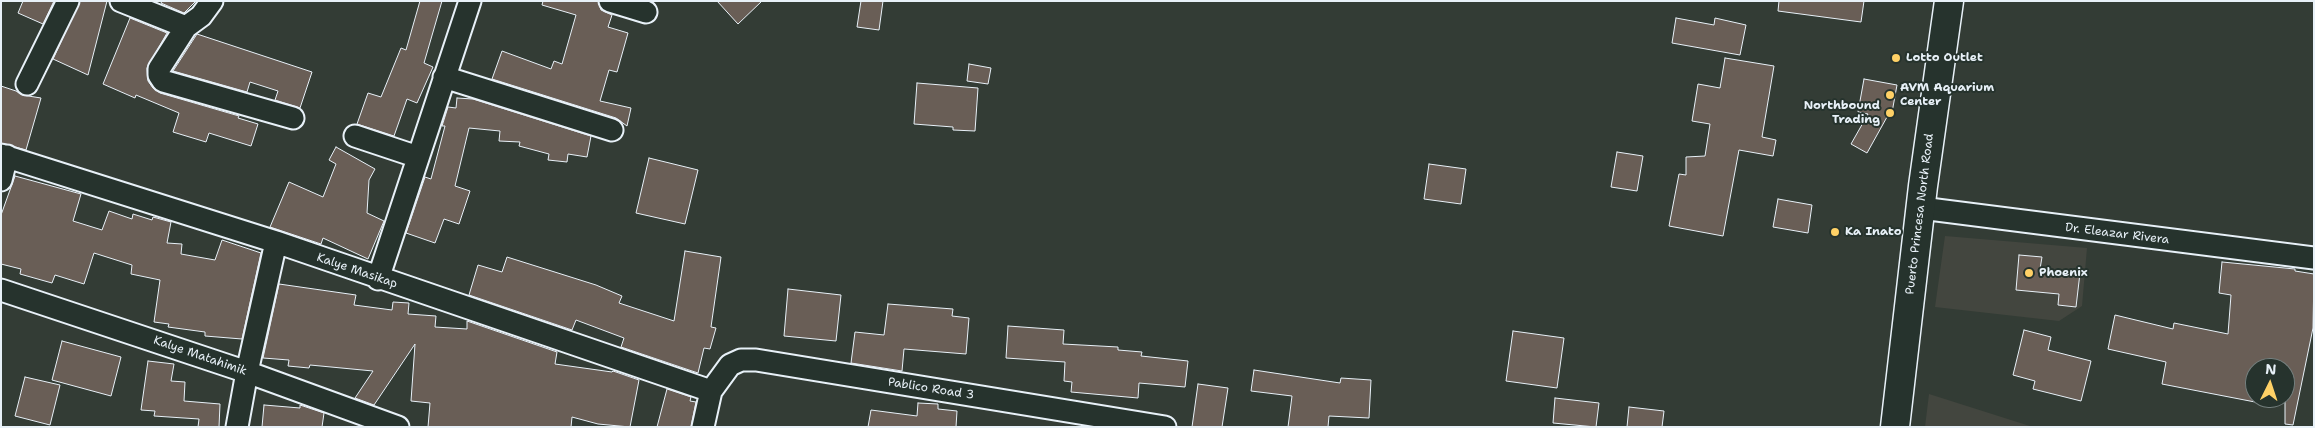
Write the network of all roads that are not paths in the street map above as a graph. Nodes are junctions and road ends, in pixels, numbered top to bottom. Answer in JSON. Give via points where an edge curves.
{"nodes":[{"id":1,"x":68,"y":1,"type":"edge"},
{"id":2,"x":121,"y":1,"type":"edge"},
{"id":3,"x":212,"y":1,"type":"edge"},
{"id":4,"x":470,"y":1,"type":"edge"},
{"id":5,"x":610,"y":1,"type":"edge"},
{"id":6,"x":1949,"y":1,"type":"edge"},
{"id":7,"x":646,"y":12,"type":"dead end"},
{"id":8,"x":186,"y":27,"type":"junction"},
{"id":9,"x":444,"y":77,"type":"junction"},
{"id":10,"x":27,"y":84,"type":"dead end"},
{"id":11,"x":293,"y":118,"type":"dead end"},
{"id":12,"x":612,"y":130,"type":"dead end"},
{"id":13,"x":355,"y":136,"type":"dead end"},
{"id":14,"x":4,"y":155,"type":"edge"},
{"id":15,"x":418,"y":156,"type":"junction"},
{"id":16,"x":1,"y":180,"type":"edge"},
{"id":17,"x":1921,"y":208,"type":"junction"},
{"id":18,"x":276,"y":242,"type":"junction"},
{"id":19,"x":2314,"y":258,"type":"edge"},
{"id":20,"x":378,"y":279,"type":"junction"},
{"id":21,"x":1,"y":290,"type":"edge"},
{"id":22,"x":247,"y":372,"type":"junction"},
{"id":23,"x":711,"y":391,"type":"junction"},
{"id":24,"x":238,"y":427,"type":"edge"},
{"id":25,"x":398,"y":427,"type":"edge"},
{"id":26,"x":703,"y":427,"type":"edge"},
{"id":27,"x":1165,"y":427,"type":"edge"},
{"id":28,"x":1895,"y":427,"type":"edge"}],
"edges":[{"from":1,"to":10,"type":"street"},
{"from":2,"to":8,"type":"street"},
{"from":3,"to":8,"type":"street","via":[[202,16]]},
{"from":4,"to":9,"type":"street"},
{"from":5,"to":7,"type":"street"},
{"from":6,"to":17,"type":"main road","name":"Puerto Princesa North Road"},
{"from":8,"to":11,"type":"street","via":[[159,69],[163,81]]},
{"from":9,"to":12,"type":"street"},
{"from":9,"to":15,"type":"street"},
{"from":13,"to":15,"type":"street"},
{"from":14,"to":16,"type":"street"},
{"from":14,"to":18,"type":"street","name":"Kalye Masikap"},
{"from":15,"to":20,"type":"street"},
{"from":17,"to":19,"type":"street","name":"Dr. Eleazar Rivera"},
{"from":17,"to":28,"type":"main road","name":"Puerto Princesa North Road"},
{"from":18,"to":20,"type":"street","name":"Kalye Masikap"},
{"from":18,"to":22,"type":"street"},
{"from":20,"to":23,"type":"street","name":"Kalye Masikap"},
{"from":21,"to":22,"type":"street","name":"Kalye Matahimik"},
{"from":22,"to":24,"type":"street"},
{"from":22,"to":25,"type":"street","name":"Kalye Matahimik"},
{"from":23,"to":26,"type":"street"},
{"from":23,"to":27,"type":"street","name":"Pablico Road 3","via":[[730,365],[741,360],[756,360]]}]}
